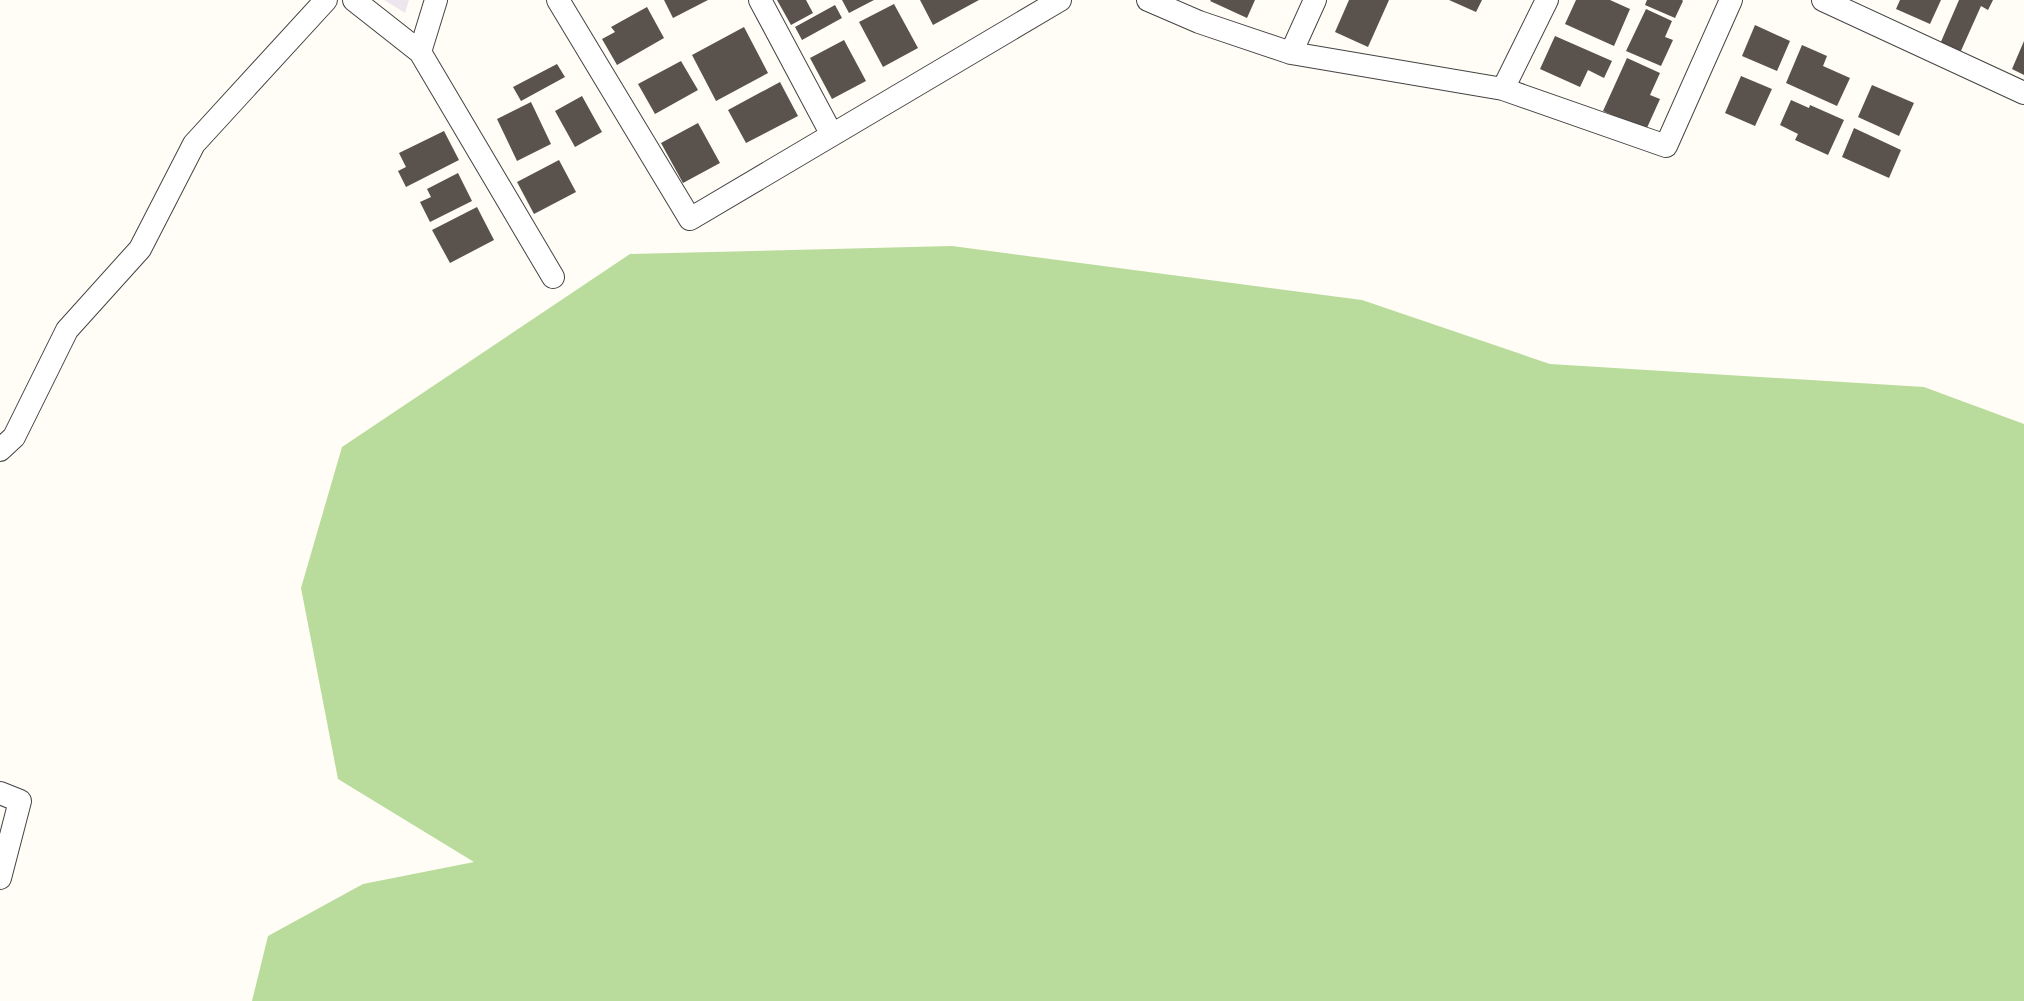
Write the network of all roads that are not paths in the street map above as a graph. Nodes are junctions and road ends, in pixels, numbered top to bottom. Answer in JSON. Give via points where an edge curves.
{"nodes":[{"id":1,"x":326,"y":0,"type":"edge"},
{"id":2,"x":354,"y":0,"type":"edge"},
{"id":3,"x":436,"y":0,"type":"edge"},
{"id":4,"x":558,"y":0,"type":"edge"},
{"id":5,"x":760,"y":0,"type":"edge"},
{"id":6,"x":1060,"y":0,"type":"edge"},
{"id":7,"x":1148,"y":0,"type":"edge"},
{"id":8,"x":1315,"y":0,"type":"edge"},
{"id":9,"x":1547,"y":0,"type":"edge"},
{"id":10,"x":1731,"y":0,"type":"edge"},
{"id":11,"x":1823,"y":0,"type":"edge"},
{"id":12,"x":420,"y":52,"type":"junction"},
{"id":13,"x":1291,"y":53,"type":"junction"},
{"id":14,"x":1503,"y":90,"type":"junction"},
{"id":15,"x":2024,"y":93,"type":"edge"},
{"id":16,"x":832,"y":135,"type":"junction"},
{"id":17,"x":553,"y":277,"type":"dead end"},
{"id":18,"x":0,"y":450,"type":"edge"},
{"id":19,"x":0,"y":793,"type":"edge"},
{"id":20,"x":0,"y":878,"type":"edge"}],
"edges":[{"from":1,"to":18,"type":"street","via":[[194,144],[140,249],[67,330],[14,437]]},
{"from":2,"to":12,"type":"street"},
{"from":3,"to":12,"type":"street"},
{"from":4,"to":16,"type":"street","via":[[690,219]]},
{"from":5,"to":16,"type":"street"},
{"from":6,"to":16,"type":"street"},
{"from":7,"to":13,"type":"street","via":[[1199,22]]},
{"from":8,"to":13,"type":"street"},
{"from":9,"to":14,"type":"street"},
{"from":10,"to":14,"type":"street","via":[[1666,146]]},
{"from":11,"to":15,"type":"street"},
{"from":12,"to":17,"type":"street"},
{"from":13,"to":14,"type":"street"},
{"from":19,"to":20,"type":"street","via":[[20,800]]}]}
